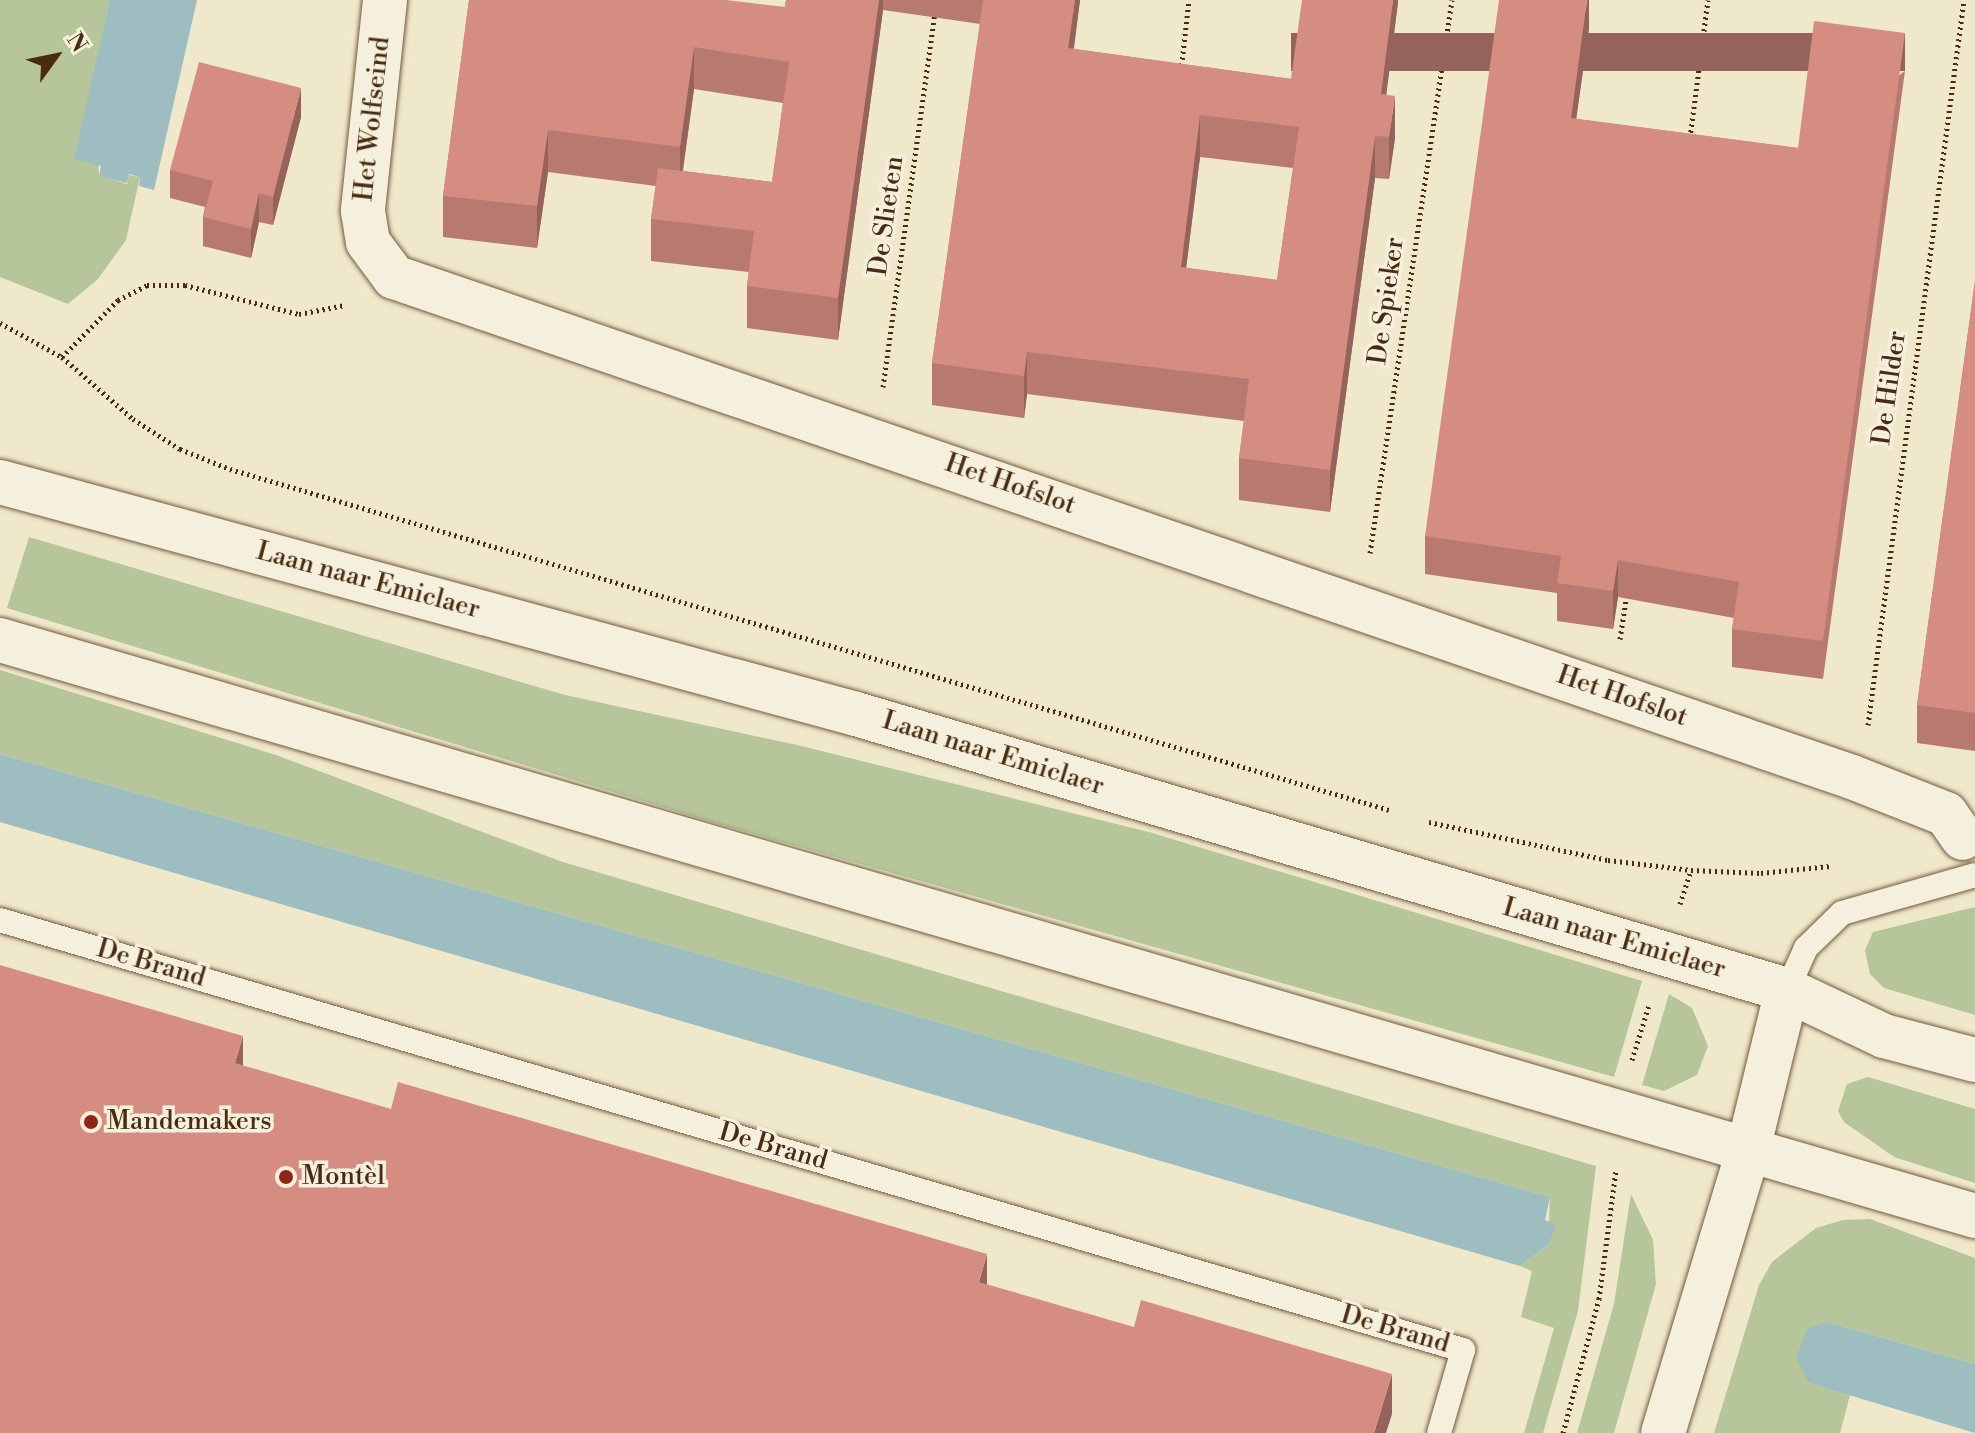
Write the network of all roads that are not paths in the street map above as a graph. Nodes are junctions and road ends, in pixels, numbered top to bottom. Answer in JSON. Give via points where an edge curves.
{"nodes":[{"id":1,"x":385,"y":0,"type":"edge"},
{"id":2,"x":394,"y":277,"type":"joint"},
{"id":3,"x":0,"y":482,"type":"edge"},
{"id":4,"x":0,"y":640,"type":"edge"},
{"id":5,"x":1969,"y":857,"type":"edge"},
{"id":6,"x":0,"y":920,"type":"edge"},
{"id":7,"x":1787,"y":990,"type":"junction"},
{"id":8,"x":1975,"y":1060,"type":"edge"},
{"id":9,"x":1747,"y":1154,"type":"junction"},
{"id":10,"x":1975,"y":1216,"type":"edge"},
{"id":11,"x":1439,"y":1433,"type":"edge"},
{"id":12,"x":1663,"y":1433,"type":"edge"}],
"edges":[{"from":1,"to":2,"type":"main road","name":"Het Wolfseind","via":[[363,211],[368,242]]},
{"from":2,"to":5,"type":"main road","name":"Het Hofslot","via":[[876,438],[1861,781],[1946,814]]},
{"from":3,"to":7,"type":"main road","name":"Laan naar Emiclaer","via":[[856,714]]},
{"from":4,"to":9,"type":"main road"},
{"from":5,"to":7,"type":"lane","via":[[1842,913],[1806,948]]},
{"from":6,"to":11,"type":"lane","name":"De Brand","via":[[1463,1350]]},
{"from":7,"to":8,"type":"main road","name":"Laan naar Emiclaer","via":[[1884,1036]]},
{"from":7,"to":9,"type":"main road"},
{"from":9,"to":10,"type":"main road"},
{"from":9,"to":12,"type":"main road"}]}
